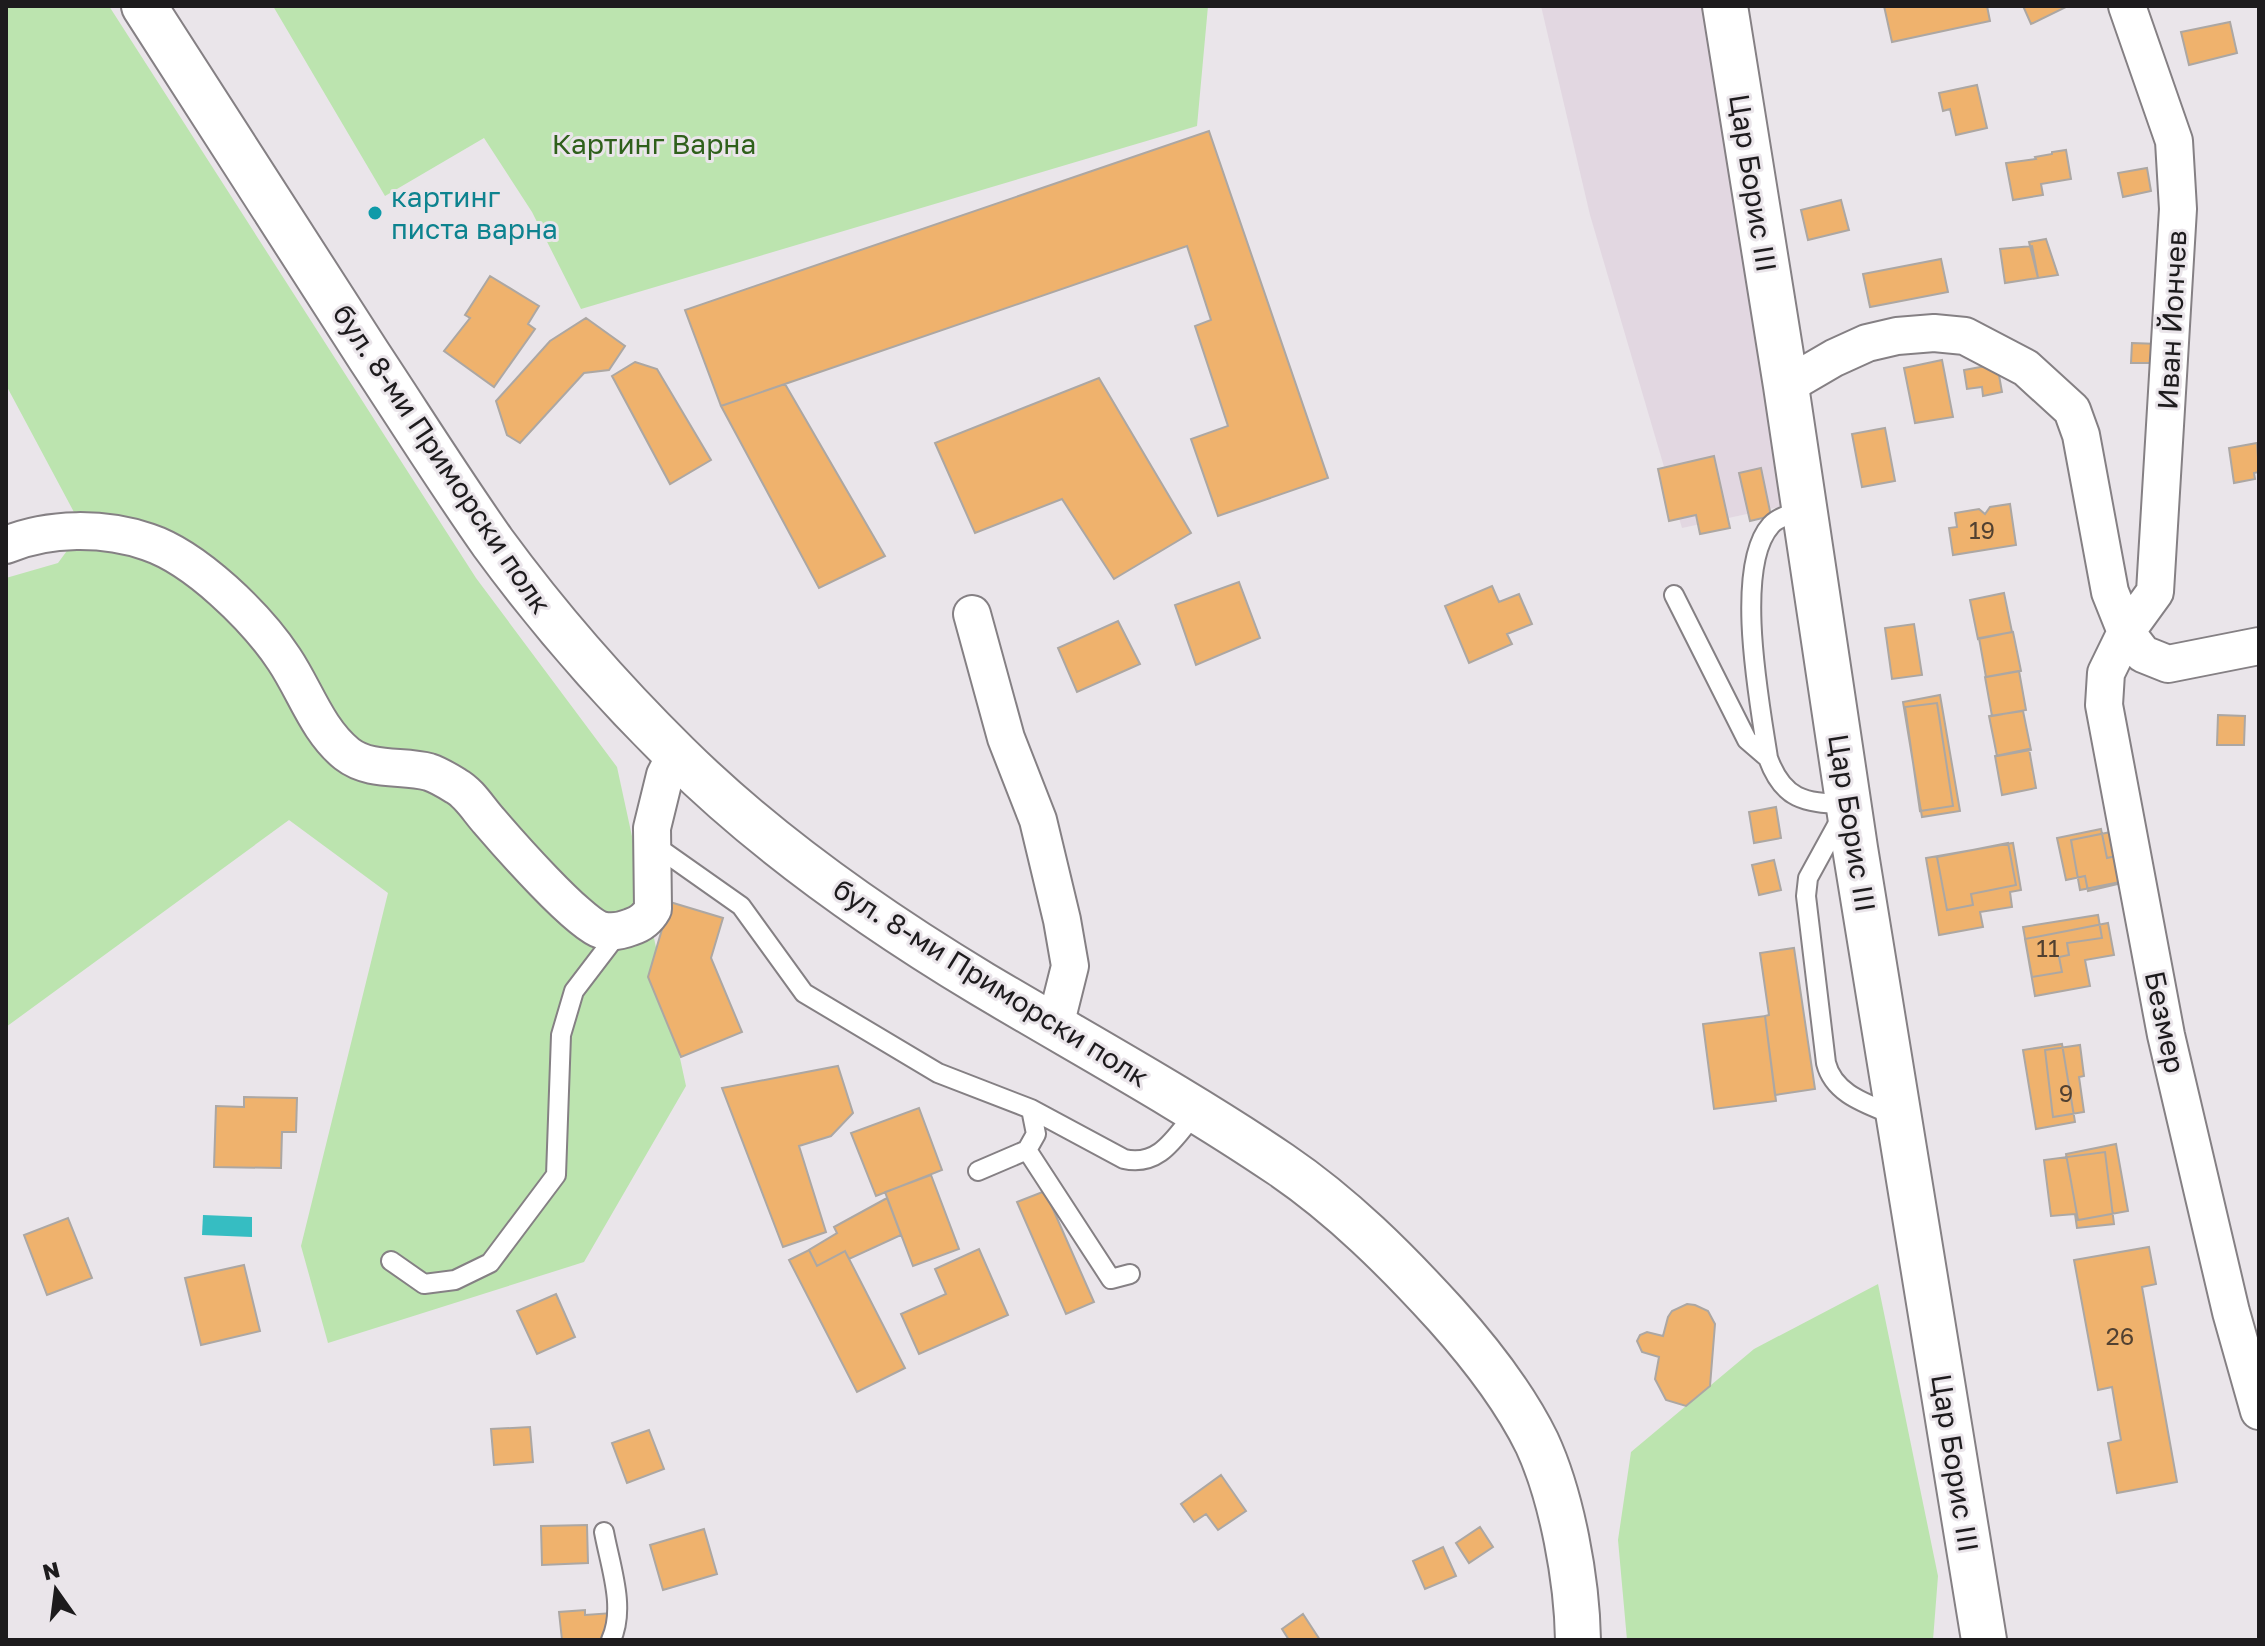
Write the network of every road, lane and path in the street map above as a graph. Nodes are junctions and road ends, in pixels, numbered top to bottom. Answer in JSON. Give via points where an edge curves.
{"nodes":[{"id":1,"x":144,"y":6,"type":"edge"},
{"id":2,"x":1725,"y":6,"type":"edge"},
{"id":3,"x":2127,"y":6,"type":"edge"},
{"id":4,"x":1786,"y":386,"type":"junction"},
{"id":5,"x":1804,"y":510,"type":"junction"},
{"id":6,"x":6,"y":545,"type":"edge"},
{"id":7,"x":1674,"y":595,"type":"dead end"},
{"id":8,"x":972,"y":614,"type":"dead end"},
{"id":9,"x":2126,"y":632,"type":"junction"},
{"id":10,"x":2259,"y":646,"type":"edge"},
{"id":11,"x":676,"y":754,"type":"junction"},
{"id":12,"x":1768,"y":758,"type":"junction"},
{"id":13,"x":1848,"y":805,"type":"junction"},
{"id":14,"x":653,"y":844,"type":"junction"},
{"id":15,"x":619,"y":932,"type":"junction"},
{"id":16,"x":1055,"y":1026,"type":"junction"},
{"id":17,"x":1031,"y":1109,"type":"junction"},
{"id":18,"x":1196,"y":1112,"type":"junction"},
{"id":19,"x":1899,"y":1118,"type":"junction"},
{"id":20,"x":1027,"y":1150,"type":"junction"},
{"id":21,"x":978,"y":1171,"type":"dead end"},
{"id":22,"x":391,"y":1261,"type":"dead end"},
{"id":23,"x":1130,"y":1274,"type":"dead end"},
{"id":24,"x":2259,"y":1411,"type":"edge"},
{"id":25,"x":604,"y":1532,"type":"dead end"},
{"id":26,"x":611,"y":1640,"type":"edge"},
{"id":27,"x":1578,"y":1640,"type":"edge"},
{"id":28,"x":1984,"y":1640,"type":"edge"}],
"edges":[{"from":1,"to":11,"type":"street","name":"бул. 8-ми Приморски полк","via":[[492,541],[558,627]]},
{"from":2,"to":4,"type":"street","name":"Цар Борис III"},
{"from":3,"to":9,"type":"street","name":"Иван Йончев","via":[[2174,141],[2178,209],[2155,592]]},
{"from":4,"to":5,"type":"street","name":"Цар Борис III"},
{"from":4,"to":9,"type":"street","via":[[1867,343],[1934,333],[1965,336],[2026,368],[2072,410],[2110,592]]},
{"from":5,"to":12,"type":"lane","via":[[1772,522],[1753,572],[1751,610]]},
{"from":5,"to":13,"type":"street","name":"Цар Борис III"},
{"from":6,"to":15,"type":"street","via":[[83,529],[149,542],[195,567],[250,616],[284,658],[329,737],[350,757],[430,772],[460,788],[582,918],[599,930]]},
{"from":7,"to":12,"type":"lane","via":[[1747,740]]},
{"from":8,"to":16,"type":"street","via":[[1006,738],[1038,820],[1062,920],[1070,966]]},
{"from":9,"to":10,"type":"street","via":[[2143,654],[2168,664]]},
{"from":9,"to":24,"type":"street","name":"Безмер","via":[[2106,673],[2104,705],[2166,1035]]},
{"from":11,"to":14,"type":"street","via":[[660,792]]},
{"from":11,"to":16,"type":"street","name":"бул. 8-ми Приморски полк","via":[[763,831],[866,909]]},
{"from":12,"to":13,"type":"lane","via":[[1775,778],[1791,795],[1813,803]]},
{"from":13,"to":19,"type":"street","name":"Цар Борис III"},
{"from":13,"to":19,"type":"lane","via":[[1808,878],[1806,896],[1826,1063],[1839,1089]]},
{"from":14,"to":15,"type":"street","via":[[653,909],[638,925]]},
{"from":14,"to":17,"type":"lane","via":[[741,906],[804,993],[938,1073]]},
{"from":15,"to":22,"type":"lane","via":[[574,991],[561,1035],[556,1175],[490,1263],[455,1280],[424,1284]]},
{"from":16,"to":18,"type":"street","name":"бул. 8-ми Приморски полк"},
{"from":17,"to":18,"type":"lane","via":[[1134,1161],[1164,1151]]},
{"from":17,"to":20,"type":"lane","via":[[1036,1134]]},
{"from":18,"to":27,"type":"street","name":"бул. 8-ми Приморски полк","via":[[1283,1166],[1370,1236],[1493,1371],[1537,1444],[1559,1510]]},
{"from":19,"to":28,"type":"street","name":"Цар Борис III"},
{"from":20,"to":21,"type":"lane"},
{"from":20,"to":23,"type":"lane","via":[[1111,1279]]},
{"from":25,"to":26,"type":"lane","via":[[618,1608]]}]}
